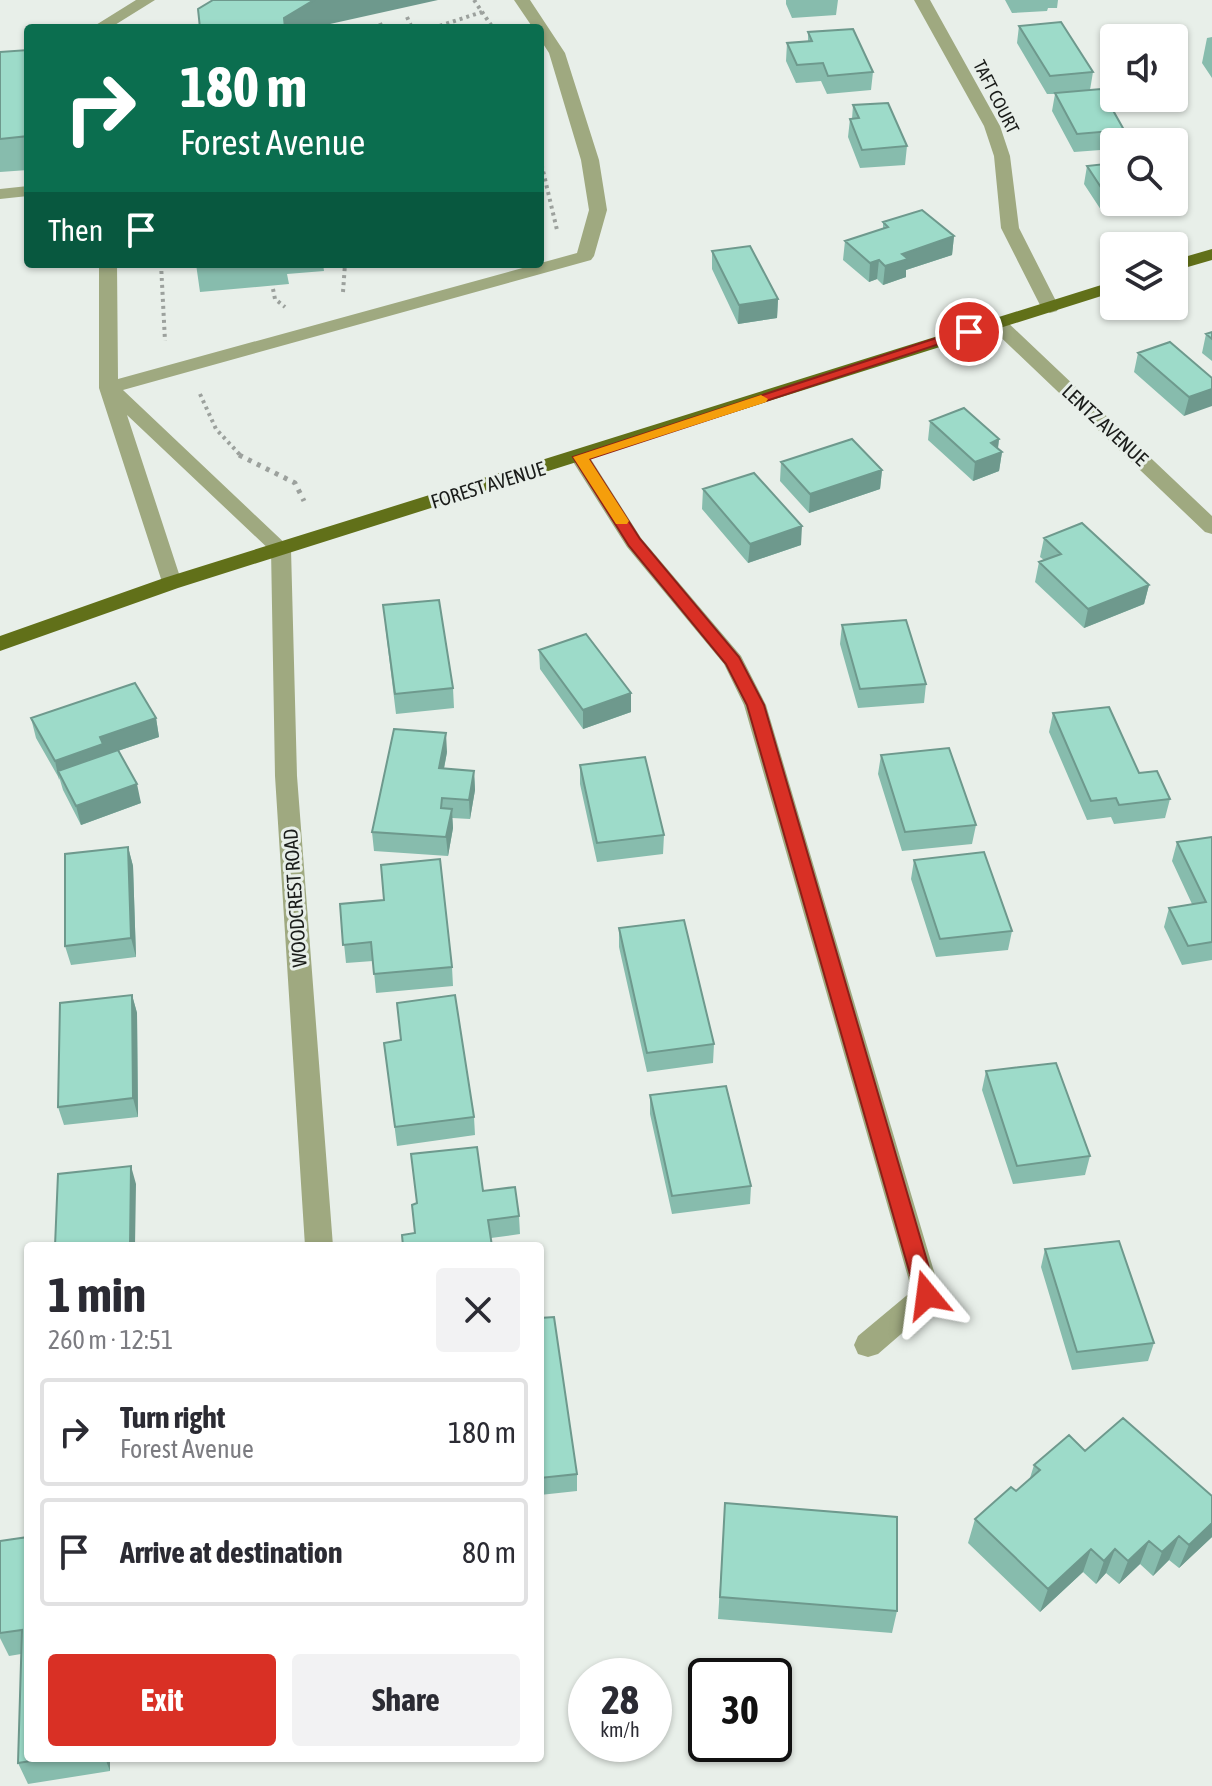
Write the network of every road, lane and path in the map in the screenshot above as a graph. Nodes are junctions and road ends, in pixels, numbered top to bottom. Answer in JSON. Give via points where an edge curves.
{"nodes":[{"id":1,"x":147,"y":0,"type":"edge"},
{"id":2,"x":474,"y":0,"type":"edge"},
{"id":3,"x":522,"y":0,"type":"edge"},
{"id":4,"x":922,"y":0,"type":"edge"},
{"id":5,"x":482,"y":12,"type":"junction"},
{"id":6,"x":407,"y":17,"type":"dead end"},
{"id":7,"x":106,"y":24,"type":"edge"},
{"id":8,"x":410,"y":24,"type":"edge"},
{"id":9,"x":445,"y":24,"type":"edge"},
{"id":10,"x":490,"y":24,"type":"edge"},
{"id":11,"x":538,"y":24,"type":"edge"},
{"id":12,"x":544,"y":33,"type":"edge"},
{"id":13,"x":544,"y":182,"type":"edge"},
{"id":14,"x":24,"y":191,"type":"edge"},
{"id":15,"x":0,"y":194,"type":"edge"},
{"id":16,"x":549,"y":233,"type":"dead end"},
{"id":17,"x":1212,"y":254,"type":"edge"},
{"id":18,"x":1188,"y":262,"type":"edge"},
{"id":19,"x":544,"y":267,"type":"edge"},
{"id":20,"x":108,"y":268,"type":"edge"},
{"id":21,"x":161,"y":268,"type":"edge"},
{"id":22,"x":345,"y":268,"type":"edge"},
{"id":23,"x":542,"y":268,"type":"edge"},
{"id":24,"x":273,"y":289,"type":"dead end"},
{"id":25,"x":1100,"y":291,"type":"edge"},
{"id":26,"x":343,"y":292,"type":"dead end"},
{"id":27,"x":1050,"y":307,"type":"junction"},
{"id":28,"x":286,"y":308,"type":"dead end"},
{"id":29,"x":997,"y":323,"type":"junction"},
{"id":30,"x":165,"y":350,"type":"dead end"},
{"id":31,"x":197,"y":387,"type":"dead end"},
{"id":32,"x":109,"y":388,"type":"junction"},
{"id":33,"x":580,"y":457,"type":"junction"},
{"id":34,"x":304,"y":501,"type":"dead end"},
{"id":35,"x":1212,"y":527,"type":"edge"},
{"id":36,"x":281,"y":549,"type":"junction"},
{"id":37,"x":171,"y":583,"type":"junction"},
{"id":38,"x":0,"y":644,"type":"edge"},
{"id":39,"x":319,"y":1242,"type":"edge"},
{"id":40,"x":868,"y":1345,"type":"dead end"}],
"edges":[{"from":1,"to":7,"type":"street"},
{"from":2,"to":5,"type":"path"},
{"from":3,"to":11,"type":"street"},
{"from":4,"to":27,"type":"street","name":"TAFT COURT","via":[[992,126],[1002,156],[1010,228]]},
{"from":5,"to":9,"type":"path"},
{"from":5,"to":10,"type":"path"},
{"from":6,"to":8,"type":"path"},
{"from":12,"to":19,"type":"street","via":[[557,53],[590,160],[598,210],[585,256]]},
{"from":13,"to":16,"type":"path","via":[[557,230]]},
{"from":14,"to":15,"type":"street"},
{"from":17,"to":18,"type":"main road"},
{"from":20,"to":32,"type":"street"},
{"from":21,"to":30,"type":"path"},
{"from":22,"to":26,"type":"path"},
{"from":23,"to":32,"type":"street"},
{"from":24,"to":28,"type":"path"},
{"from":25,"to":27,"type":"main road","name":"FOREST AVENUE"},
{"from":27,"to":29,"type":"main road","name":"FOREST AVENUE"},
{"from":29,"to":33,"type":"main road","name":"FOREST AVENUE"},
{"from":29,"to":35,"type":"street","name":"LENTZ AVENUE"},
{"from":31,"to":34,"type":"path","via":[[207,417],[229,449],[247,463],[295,483]]},
{"from":32,"to":36,"type":"street"},
{"from":32,"to":37,"type":"street"},
{"from":33,"to":36,"type":"main road","name":"FOREST AVENUE"},
{"from":33,"to":40,"type":"street","via":[[634,542],[733,661],[755,705],[927,1295]]},
{"from":36,"to":37,"type":"main road","name":"FOREST AVENUE"},
{"from":36,"to":39,"type":"street","name":"WOODCREST ROAD","via":[[286,776]]},
{"from":37,"to":38,"type":"main road","name":"FOREST AVENUE"}]}
